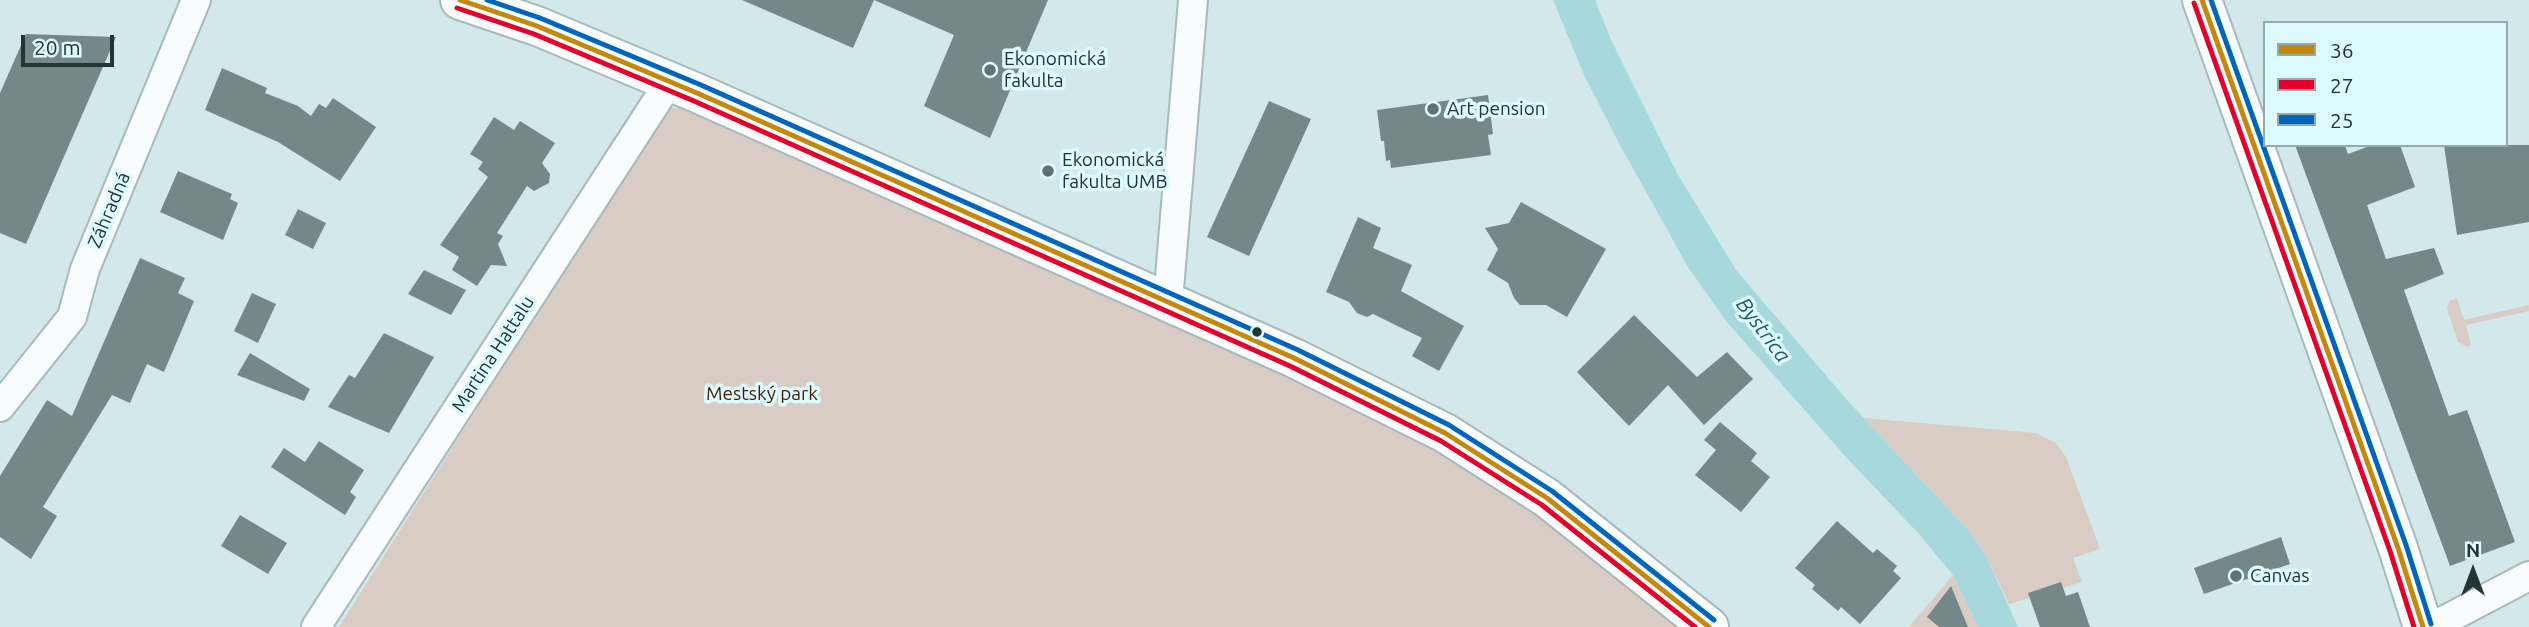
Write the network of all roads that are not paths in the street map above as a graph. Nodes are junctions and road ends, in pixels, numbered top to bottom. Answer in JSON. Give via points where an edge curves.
{"nodes":[{"id":1,"x":197,"y":0,"type":"edge"},
{"id":2,"x":460,"y":0,"type":"edge"},
{"id":3,"x":1193,"y":0,"type":"edge"},
{"id":4,"x":2202,"y":0,"type":"edge"},
{"id":5,"x":670,"y":81,"type":"junction"},
{"id":6,"x":1167,"y":302,"type":"junction"},
{"id":7,"x":0,"y":407,"type":"edge"},
{"id":8,"x":2529,"y":576,"type":"edge"},
{"id":9,"x":316,"y":627,"type":"edge"},
{"id":10,"x":1709,"y":627,"type":"edge"},
{"id":11,"x":2423,"y":627,"type":"edge"},
{"id":12,"x":2432,"y":627,"type":"edge"}],
"edges":[{"from":1,"to":7,"type":"street","name":"Záhradná","via":[[85,269],[72,317]]},
{"from":2,"to":5,"type":"street"},
{"from":3,"to":6,"type":"street"},
{"from":4,"to":11,"type":"street"},
{"from":5,"to":6,"type":"street"},
{"from":5,"to":9,"type":"street","name":"Martina Hattalu"},
{"from":6,"to":10,"type":"street","via":[[1364,392],[1493,461],[1611,546]]},
{"from":8,"to":12,"type":"street"}]}
